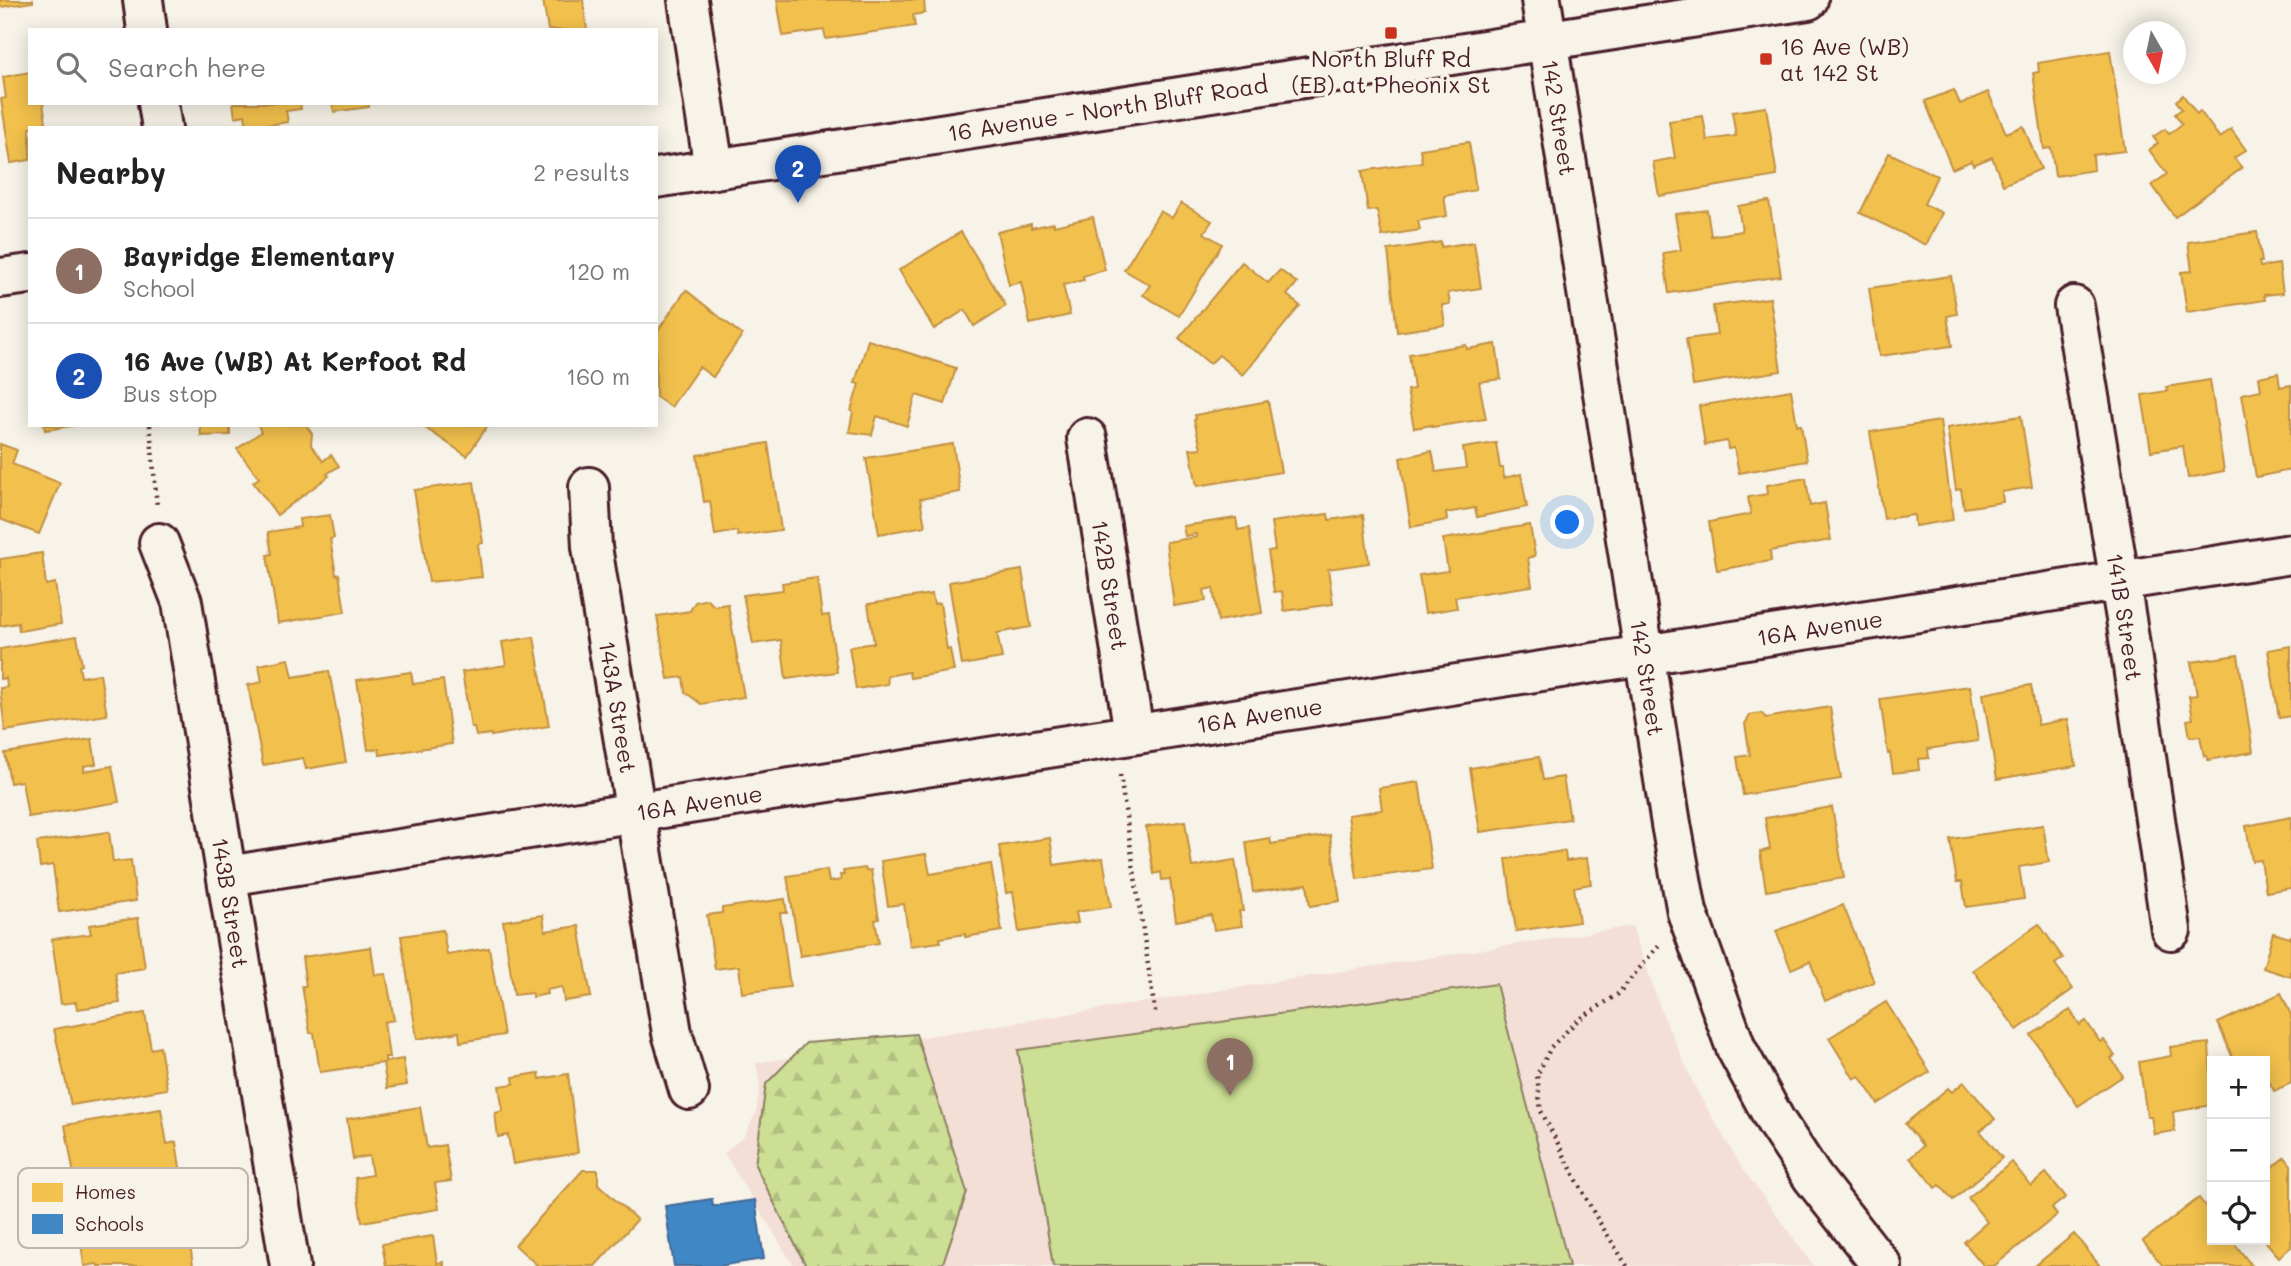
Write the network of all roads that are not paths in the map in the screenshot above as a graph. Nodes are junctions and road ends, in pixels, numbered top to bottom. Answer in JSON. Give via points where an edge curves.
{"nodes":[{"id":1,"x":143,"y":0,"type":"edge"},
{"id":2,"x":688,"y":0,"type":"edge"},
{"id":3,"x":1541,"y":0,"type":"edge"},
{"id":4,"x":1808,"y":0,"type":"edge"},
{"id":5,"x":147,"y":28,"type":"edge"},
{"id":6,"x":1548,"y":40,"type":"junction"},
{"id":7,"x":158,"y":105,"type":"edge"},
{"id":8,"x":162,"y":126,"type":"edge"},
{"id":9,"x":714,"y":169,"type":"junction"},
{"id":10,"x":658,"y":178,"type":"edge"},
{"id":11,"x":28,"y":274,"type":"edge"},
{"id":12,"x":0,"y":278,"type":"edge"},
{"id":13,"x":2074,"y":306,"type":"dead end"},
{"id":14,"x":1087,"y":438,"type":"dead end"},
{"id":15,"x":589,"y":487,"type":"dead end"},
{"id":16,"x":159,"y":543,"type":"road end"},
{"id":17,"x":2291,"y":554,"type":"edge"},
{"id":18,"x":2119,"y":582,"type":"junction"},
{"id":19,"x":1645,"y":654,"type":"junction"},
{"id":20,"x":1124,"y":735,"type":"junction"},
{"id":21,"x":636,"y":813,"type":"junction"},
{"id":22,"x":227,"y":876,"type":"junction"},
{"id":23,"x":2171,"y":930,"type":"dead end"},
{"id":24,"x":689,"y":1090,"type":"dead end"},
{"id":25,"x":290,"y":1266,"type":"edge"},
{"id":26,"x":1882,"y":1266,"type":"edge"}],
"edges":[{"from":1,"to":5,"type":"street"},
{"from":2,"to":9,"type":"street"},
{"from":3,"to":6,"type":"street","name":"142 Street"},
{"from":4,"to":6,"type":"street","name":"16 Avenue - North Bluff Road"},
{"from":6,"to":9,"type":"street","name":"16 Avenue - North Bluff Road"},
{"from":6,"to":19,"type":"street","name":"142 Street"},
{"from":7,"to":8,"type":"street"},
{"from":9,"to":10,"type":"street","name":"16 Avenue - North Bluff Road"},
{"from":11,"to":12,"type":"street"},
{"from":13,"to":18,"type":"street","name":"141B Street"},
{"from":14,"to":20,"type":"street","name":"142B Street"},
{"from":15,"to":21,"type":"street","name":"143A Street","via":[[592,547]]},
{"from":16,"to":22,"type":"street","name":"143B Street","via":[[182,602]]},
{"from":17,"to":18,"type":"street","name":"16A Avenue"},
{"from":18,"to":19,"type":"street","name":"16A Avenue"},
{"from":18,"to":23,"type":"street","name":"141B Street"},
{"from":19,"to":20,"type":"street","name":"16A Avenue"},
{"from":19,"to":26,"type":"street","name":"142 Street","via":[[1687,912],[1736,1048],[1806,1167]]},
{"from":20,"to":21,"type":"street","name":"16A Avenue"},
{"from":21,"to":22,"type":"street","name":"16A Avenue"},
{"from":21,"to":24,"type":"street","name":"143A Street","via":[[672,1033]]},
{"from":22,"to":25,"type":"street","name":"143B Street"}]}
